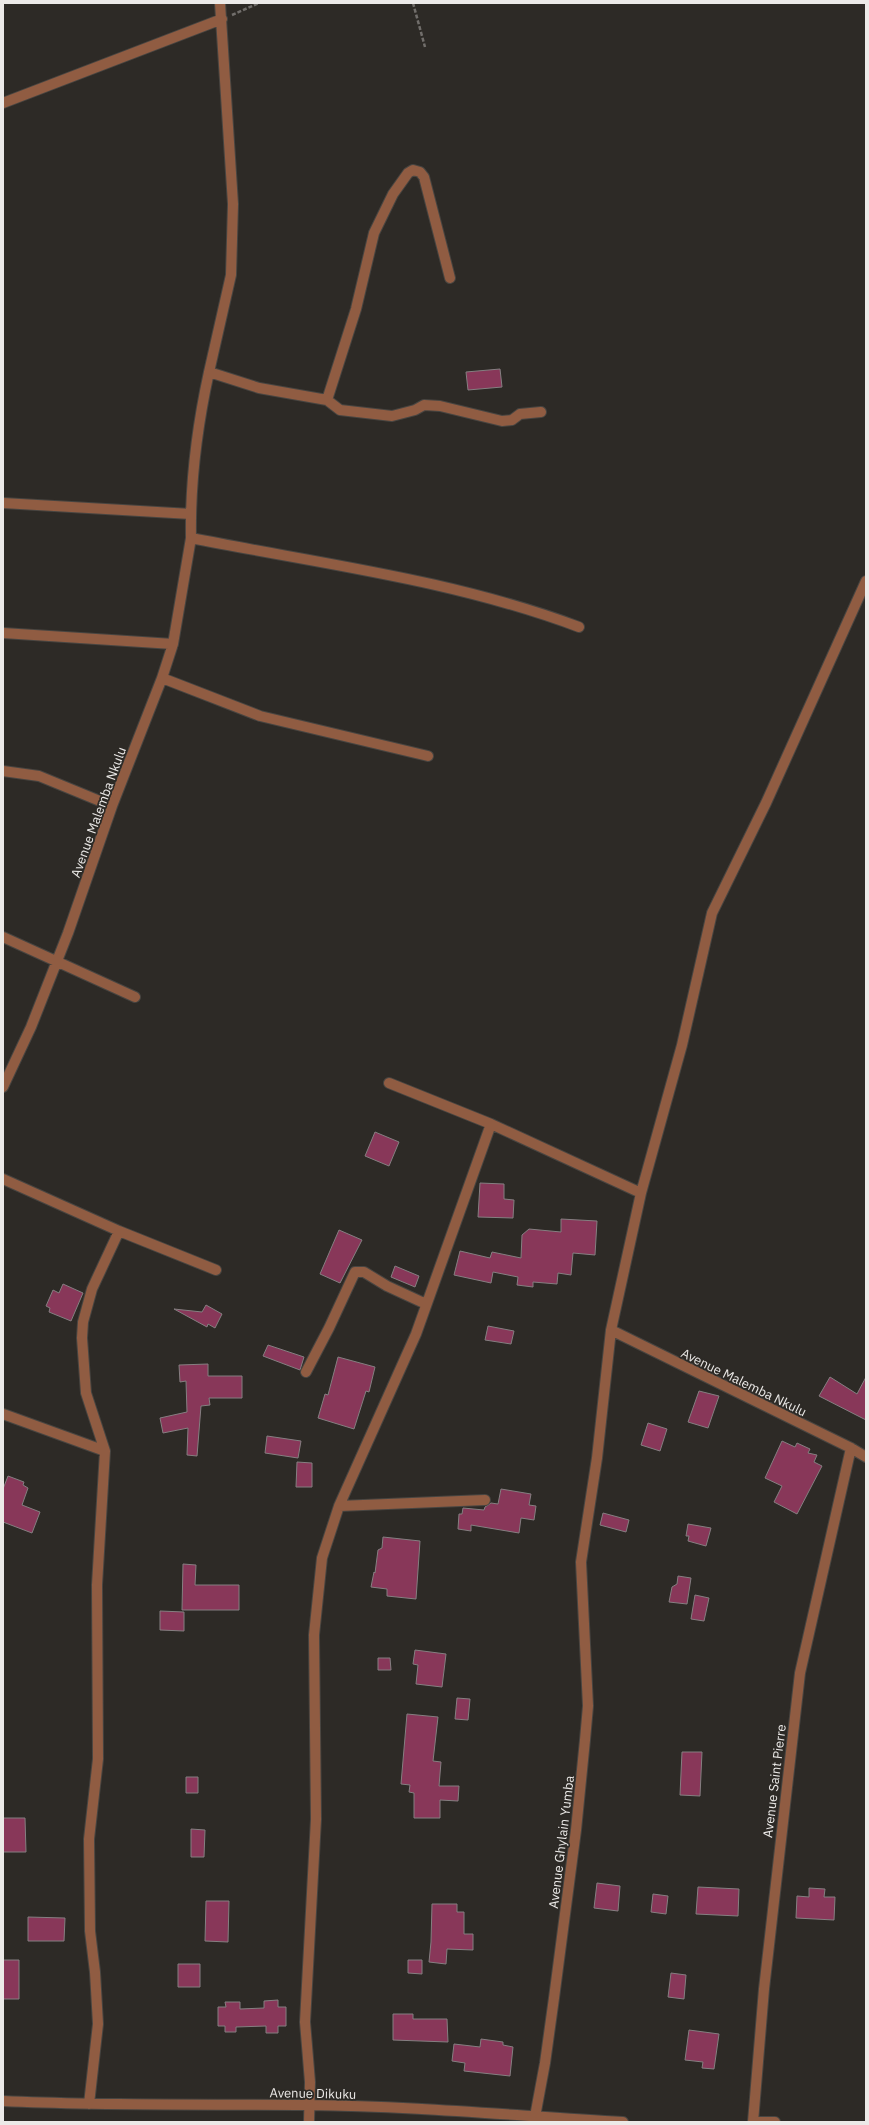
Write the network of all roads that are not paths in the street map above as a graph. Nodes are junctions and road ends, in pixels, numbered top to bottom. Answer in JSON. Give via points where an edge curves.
{"nodes":[{"id":1,"x":220,"y":3,"type":"edge"},
{"id":2,"x":222,"y":19,"type":"junction"},
{"id":3,"x":3,"y":104,"type":"edge"},
{"id":4,"x":450,"y":278,"type":"dead end"},
{"id":5,"x":209,"y":372,"type":"junction"},
{"id":6,"x":327,"y":400,"type":"junction"},
{"id":7,"x":541,"y":412,"type":"dead end"},
{"id":8,"x":3,"y":503,"type":"edge"},
{"id":9,"x":191,"y":514,"type":"junction"},
{"id":10,"x":191,"y":538,"type":"junction"},
{"id":11,"x":866,"y":581,"type":"edge"},
{"id":12,"x":579,"y":626,"type":"dead end"},
{"id":13,"x":3,"y":633,"type":"edge"},
{"id":14,"x":173,"y":644,"type":"junction"},
{"id":15,"x":162,"y":678,"type":"junction"},
{"id":16,"x":428,"y":756,"type":"dead end"},
{"id":17,"x":3,"y":771,"type":"edge"},
{"id":18,"x":112,"y":806,"type":"junction"},
{"id":19,"x":3,"y":938,"type":"edge"},
{"id":20,"x":55,"y":962,"type":"junction"},
{"id":21,"x":135,"y":997,"type":"dead end"},
{"id":22,"x":389,"y":1083,"type":"dead end"},
{"id":23,"x":3,"y":1087,"type":"edge"},
{"id":24,"x":491,"y":1124,"type":"junction"},
{"id":25,"x":3,"y":1179,"type":"edge"},
{"id":26,"x":641,"y":1192,"type":"junction"},
{"id":27,"x":119,"y":1231,"type":"junction"},
{"id":28,"x":216,"y":1270,"type":"dead end"},
{"id":29,"x":426,"y":1304,"type":"junction"},
{"id":30,"x":611,"y":1330,"type":"junction"},
{"id":31,"x":306,"y":1372,"type":"dead end"},
{"id":32,"x":3,"y":1414,"type":"edge"},
{"id":33,"x":851,"y":1448,"type":"junction"},
{"id":34,"x":105,"y":1451,"type":"junction"},
{"id":35,"x":866,"y":1457,"type":"edge"},
{"id":36,"x":485,"y":1500,"type":"dead end"},
{"id":37,"x":339,"y":1506,"type":"junction"},
{"id":38,"x":3,"y":2101,"type":"edge"},
{"id":39,"x":89,"y":2104,"type":"junction"},
{"id":40,"x":310,"y":2105,"type":"junction"},
{"id":41,"x":534,"y":2119,"type":"edge"},
{"id":42,"x":309,"y":2122,"type":"edge"},
{"id":43,"x":623,"y":2122,"type":"edge"},
{"id":44,"x":754,"y":2122,"type":"edge"},
{"id":45,"x":775,"y":2122,"type":"edge"}],
"edges":[{"from":1,"to":2,"type":"street","name":"Avenue Malemba Nkulu"},
{"from":2,"to":3,"type":"street"},
{"from":2,"to":5,"type":"street","name":"Avenue Malemba Nkulu","via":[[233,204],[231,267]]},
{"from":4,"to":6,"type":"street","via":[[424,177],[420,172],[413,170],[393,194],[374,232],[356,309]]},
{"from":5,"to":6,"type":"street","via":[[259,388]]},
{"from":5,"to":9,"type":"street","name":"Avenue Malemba Nkulu","via":[[195,448]]},
{"from":6,"to":7,"type":"street","via":[[340,410],[392,416],[424,405],[440,406],[502,421],[512,420],[520,414]]},
{"from":8,"to":9,"type":"street"},
{"from":9,"to":10,"type":"street","name":"Avenue Malemba Nkulu"},
{"from":10,"to":12,"type":"street","via":[[426,581],[499,600]]},
{"from":10,"to":14,"type":"street","name":"Avenue Malemba Nkulu"},
{"from":11,"to":26,"type":"street","name":"Avenue Ghylain Yumba","via":[[766,803],[712,913],[682,1045]]},
{"from":13,"to":14,"type":"street"},
{"from":14,"to":15,"type":"street","name":"Avenue Malemba Nkulu"},
{"from":15,"to":16,"type":"street","via":[[260,716]]},
{"from":15,"to":18,"type":"street","name":"Avenue Malemba Nkulu"},
{"from":17,"to":18,"type":"street","via":[[39,776]]},
{"from":18,"to":20,"type":"street","name":"Avenue Malemba Nkulu","via":[[92,868]]},
{"from":19,"to":20,"type":"street"},
{"from":20,"to":21,"type":"street"},
{"from":20,"to":23,"type":"street","name":"Avenue Malemba Nkulu","via":[[31,1027]]},
{"from":22,"to":24,"type":"street"},
{"from":24,"to":26,"type":"street"},
{"from":24,"to":29,"type":"street"},
{"from":25,"to":27,"type":"street"},
{"from":26,"to":30,"type":"street","name":"Avenue Ghylain Yumba"},
{"from":27,"to":28,"type":"street"},
{"from":27,"to":34,"type":"street","via":[[95,1282],[83,1322],[86,1393]]},
{"from":29,"to":31,"type":"street","via":[[364,1272],[355,1272],[330,1328]]},
{"from":29,"to":37,"type":"street","via":[[403,1365]]},
{"from":30,"to":33,"type":"street","name":"Avenue Malemba Nkulu"},
{"from":30,"to":41,"type":"street","name":"Avenue Ghylain Yumba","via":[[597,1458],[581,1562],[588,1706],[585,1740],[554,1998]]},
{"from":32,"to":34,"type":"street"},
{"from":33,"to":35,"type":"street","name":"Avenue Malemba Nkulu"},
{"from":33,"to":44,"type":"street","name":"Avenue Saint Pierre","via":[[800,1673],[765,1973]]},
{"from":34,"to":39,"type":"street","via":[[97,1585],[98,1759],[89,1839],[90,1931],[98,2024]]},
{"from":36,"to":37,"type":"street"},
{"from":37,"to":40,"type":"street","via":[[322,1558],[314,1635],[316,1819],[305,2022]]},
{"from":38,"to":39,"type":"street","name":"Avenue Dikuku"},
{"from":39,"to":40,"type":"street","name":"Avenue Dikuku"},
{"from":40,"to":41,"type":"street","name":"Avenue Dikuku","via":[[470,2111]]},
{"from":40,"to":42,"type":"street"},
{"from":41,"to":43,"type":"street","name":"Avenue Dikuku"},
{"from":44,"to":45,"type":"street"}]}
